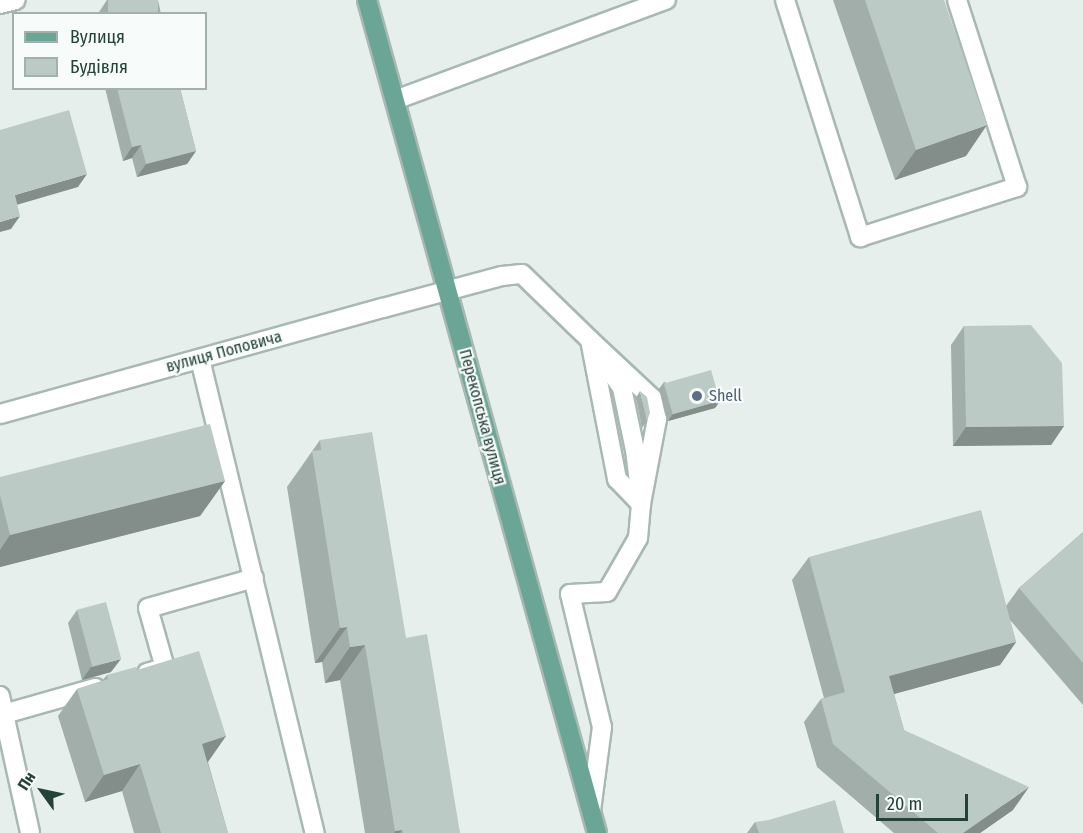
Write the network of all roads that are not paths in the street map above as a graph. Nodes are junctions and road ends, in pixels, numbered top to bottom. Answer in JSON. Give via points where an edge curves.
{"nodes":[{"id":1,"x":16,"y":0,"type":"edge"},
{"id":2,"x":367,"y":0,"type":"edge"},
{"id":3,"x":666,"y":0,"type":"edge"},
{"id":4,"x":784,"y":0,"type":"edge"},
{"id":5,"x":957,"y":0,"type":"edge"},
{"id":6,"x":0,"y":4,"type":"edge"},
{"id":7,"x":395,"y":100,"type":"junction"},
{"id":8,"x":447,"y":292,"type":"junction"},
{"id":9,"x":590,"y":340,"type":"junction"},
{"id":10,"x":200,"y":359,"type":"junction"},
{"id":11,"x":0,"y":414,"type":"edge"},
{"id":12,"x":641,"y":504,"type":"junction"},
{"id":13,"x":254,"y":578,"type":"junction"},
{"id":14,"x":130,"y":678,"type":"edge"},
{"id":15,"x":107,"y":685,"type":"edge"},
{"id":16,"x":0,"y":696,"type":"edge"},
{"id":17,"x":4,"y":714,"type":"junction"},
{"id":18,"x":591,"y":810,"type":"junction"},
{"id":19,"x":30,"y":833,"type":"edge"},
{"id":20,"x":315,"y":833,"type":"edge"},
{"id":21,"x":597,"y":833,"type":"edge"}],
"edges":[{"from":1,"to":6,"type":"street"},
{"from":2,"to":7,"type":"main road","name":"Перекопська вулиця"},
{"from":3,"to":7,"type":"street"},
{"from":4,"to":5,"type":"street","via":[[860,237],[1017,187]]},
{"from":7,"to":8,"type":"main road","name":"Перекопська вулиця"},
{"from":8,"to":9,"type":"street","name":"вулиця Поповича","via":[[522,274]]},
{"from":8,"to":10,"type":"street","name":"вулиця Поповича"},
{"from":8,"to":18,"type":"main road","name":"Перекопська вулиця"},
{"from":9,"to":12,"type":"street","via":[[617,479]]},
{"from":9,"to":12,"type":"street","via":[[652,398],[657,420]]},
{"from":10,"to":11,"type":"street","name":"вулиця Поповича"},
{"from":10,"to":13,"type":"street"},
{"from":12,"to":18,"type":"street","via":[[638,538],[607,592],[570,594],[602,728]]},
{"from":13,"to":14,"type":"street","via":[[147,608],[165,668]]},
{"from":13,"to":20,"type":"street"},
{"from":15,"to":17,"type":"street"},
{"from":16,"to":17,"type":"street"},
{"from":17,"to":19,"type":"street"},
{"from":18,"to":21,"type":"main road","name":"Перекопська вулиця"}]}
